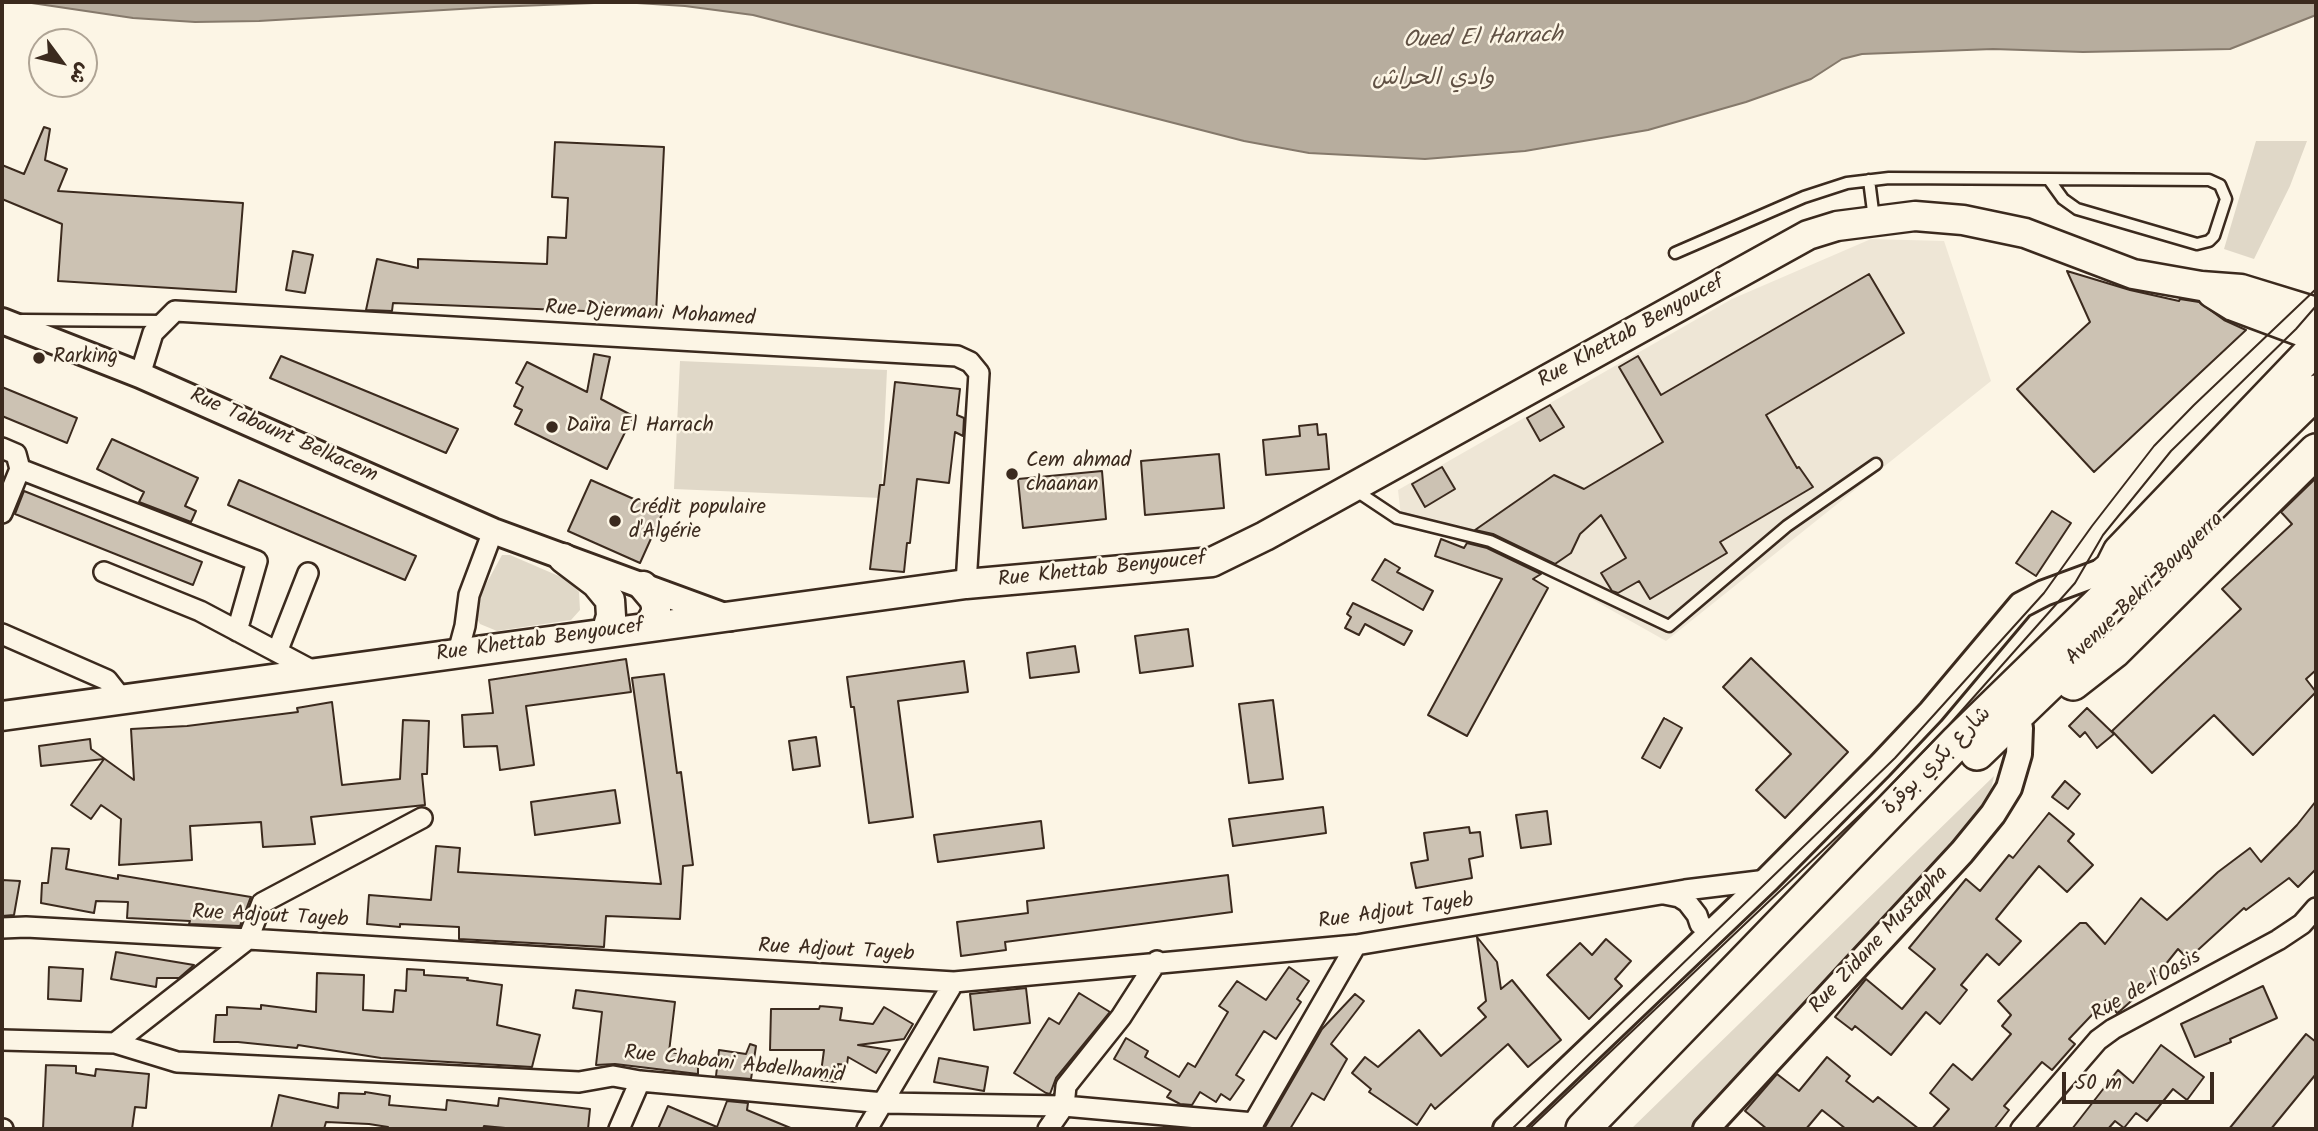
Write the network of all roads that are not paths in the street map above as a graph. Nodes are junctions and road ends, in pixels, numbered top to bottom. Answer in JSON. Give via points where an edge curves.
{"nodes":[{"id":1,"x":1869,"y":180,"type":"junction"},
{"id":2,"x":2050,"y":181,"type":"junction"},
{"id":3,"x":1874,"y":220,"type":"junction"},
{"id":4,"x":1675,"y":253,"type":"dead end"},
{"id":5,"x":2201,"y":286,"type":"junction"},
{"id":6,"x":2316,"y":312,"type":"edge"},
{"id":7,"x":2,"y":320,"type":"edge"},
{"id":8,"x":164,"y":321,"type":"junction"},
{"id":9,"x":2316,"y":337,"type":"edge"},
{"id":10,"x":2316,"y":346,"type":"edge"},
{"id":11,"x":140,"y":375,"type":"junction"},
{"id":12,"x":2312,"y":406,"type":"edge"},
{"id":13,"x":2,"y":448,"type":"edge"},
{"id":14,"x":2316,"y":451,"type":"edge"},
{"id":15,"x":1876,"y":464,"type":"dead end"},
{"id":16,"x":20,"y":469,"type":"junction"},
{"id":17,"x":1351,"y":488,"type":"junction"},
{"id":18,"x":2,"y":513,"type":"edge"},
{"id":19,"x":494,"y":531,"type":"junction"},
{"id":20,"x":563,"y":558,"type":"junction"},
{"id":21,"x":2112,"y":568,"type":"junction"},
{"id":22,"x":104,"y":572,"type":"dead end"},
{"id":23,"x":308,"y":573,"type":"dead end"},
{"id":24,"x":966,"y":584,"type":"junction"},
{"id":25,"x":643,"y":586,"type":"junction"},
{"id":26,"x":730,"y":618,"type":"junction"},
{"id":27,"x":648,"y":627,"type":"junction"},
{"id":28,"x":237,"y":631,"type":"junction"},
{"id":29,"x":606,"y":633,"type":"junction"},
{"id":30,"x":2,"y":634,"type":"edge"},
{"id":31,"x":277,"y":652,"type":"junction"},
{"id":32,"x":458,"y":652,"type":"junction"},
{"id":33,"x":316,"y":673,"type":"junction"},
{"id":34,"x":2041,"y":692,"type":"junction"},
{"id":35,"x":122,"y":699,"type":"junction"},
{"id":36,"x":2,"y":716,"type":"edge"},
{"id":37,"x":2018,"y":726,"type":"junction"},
{"id":38,"x":1966,"y":748,"type":"junction"},
{"id":39,"x":422,"y":818,"type":"dead end"},
{"id":40,"x":1767,"y":880,"type":"junction"},
{"id":41,"x":1663,"y":894,"type":"junction"},
{"id":42,"x":2316,"y":908,"type":"edge"},
{"id":43,"x":2,"y":928,"type":"edge"},
{"id":44,"x":1711,"y":932,"type":"junction"},
{"id":45,"x":248,"y":939,"type":"junction"},
{"id":46,"x":1356,"y":945,"type":"junction"},
{"id":47,"x":1157,"y":961,"type":"junction"},
{"id":48,"x":954,"y":982,"type":"junction"},
{"id":49,"x":2,"y":1040,"type":"edge"},
{"id":50,"x":115,"y":1044,"type":"junction"},
{"id":51,"x":640,"y":1081,"type":"junction"},
{"id":52,"x":884,"y":1103,"type":"junction"},
{"id":53,"x":1064,"y":1106,"type":"junction"},
{"id":54,"x":1252,"y":1126,"type":"edge"},
{"id":55,"x":619,"y":1129,"type":"edge"},
{"id":56,"x":867,"y":1129,"type":"edge"},
{"id":57,"x":1048,"y":1129,"type":"edge"},
{"id":58,"x":1506,"y":1129,"type":"edge"},
{"id":59,"x":1583,"y":1129,"type":"edge"},
{"id":60,"x":1607,"y":1129,"type":"edge"},
{"id":61,"x":1706,"y":1129,"type":"edge"},
{"id":62,"x":2021,"y":1129,"type":"edge"}],
"edges":[{"from":1,"to":2,"type":"lane"},
{"from":1,"to":3,"type":"lane"},
{"from":1,"to":4,"type":"lane","via":[[1804,197]]},
{"from":2,"to":2,"type":"lane","via":[[2209,180],[2220,185],[2226,199],[2214,236],[2197,244],[2077,209]]},
{"from":3,"to":5,"type":"main road","name":"Rue Khettab Benyoucef","via":[[1915,216],[1963,220],[2025,233],[2133,274]]},
{"from":3,"to":17,"type":"main road","name":"Rue Khettab Benyoucef","via":[[1808,235]]},
{"from":5,"to":6,"type":"main road","name":"Rue Khettab Benyoucef","via":[[2241,289]]},
{"from":5,"to":9,"type":"main road","name":"Rue Khettab Benyoucef","via":[[2233,306]]},
{"from":7,"to":8,"type":"lane"},
{"from":7,"to":11,"type":"street","name":"Rue Tabount Belkacem"},
{"from":8,"to":11,"type":"street","via":[[153,333]]},
{"from":8,"to":24,"type":"street","name":"Rue Djermani Mohamed","via":[[175,312],[209,313],[957,356],[979,373]]},
{"from":10,"to":21,"type":"highway","via":[[2120,552]]},
{"from":11,"to":19,"type":"street","name":"Rue Tabount Belkacem"},
{"from":12,"to":34,"type":"highway","name":"Avenue Bekri Bouguerra"},
{"from":12,"to":38,"type":"highway","name":"شارع بكري بوقرة"},
{"from":13,"to":16,"type":"street","via":[[16,454]]},
{"from":14,"to":34,"type":"highway","via":[[2114,651],[2064,688]]},
{"from":15,"to":17,"type":"lane","via":[[1787,526],[1669,626],[1490,541],[1397,518]]},
{"from":16,"to":18,"type":"street"},
{"from":16,"to":28,"type":"street","via":[[257,561]]},
{"from":17,"to":24,"type":"main road","name":"Rue Khettab Benyoucef","via":[[1212,562]]},
{"from":19,"to":20,"type":"street","name":"Rue Tabount Belkacem"},
{"from":19,"to":32,"type":"street","via":[[469,595]]},
{"from":20,"to":25,"type":"street","name":"Rue Tabount Belkacem"},
{"from":20,"to":29,"type":"main road","via":[[610,600]]},
{"from":21,"to":38,"type":"highway","via":[[2065,610],[1978,712]]},
{"from":21,"to":40,"type":"street","via":[[2021,605],[1906,739]]},
{"from":22,"to":28,"type":"street"},
{"from":23,"to":31,"type":"street"},
{"from":24,"to":26,"type":"main road","name":"Rue Khettab Benyoucef"},
{"from":25,"to":26,"type":"street","name":"Rue Tabount Belkacem"},
{"from":25,"to":27,"type":"main road","via":[[656,606]]},
{"from":26,"to":27,"type":"main road","name":"Rue Khettab Benyoucef"},
{"from":27,"to":29,"type":"main road","name":"Rue Khettab Benyoucef"},
{"from":28,"to":31,"type":"street"},
{"from":29,"to":32,"type":"main road","name":"Rue Khettab Benyoucef"},
{"from":30,"to":35,"type":"street","via":[[107,680]]},
{"from":31,"to":33,"type":"street"},
{"from":32,"to":33,"type":"main road","name":"Rue Khettab Benyoucef"},
{"from":33,"to":35,"type":"main road","name":"Rue Khettab Benyoucef"},
{"from":34,"to":37,"type":"highway","name":"Avenue Bekri Bouguerra"},
{"from":35,"to":36,"type":"main road","name":"Rue Khettab Benyoucef"},
{"from":37,"to":38,"type":"highway","name":"Avenue Bekri Bouguerra"},
{"from":37,"to":61,"type":"street","name":"Rue Zidane Mustapha","via":[[2019,754],[2012,779],[1993,814]]},
{"from":38,"to":59,"type":"highway","name":"شارع بكري بوقرة"},
{"from":38,"to":60,"type":"highway","name":"شارع بكري بوقرة"},
{"from":39,"to":45,"type":"street","via":[[262,903]]},
{"from":40,"to":41,"type":"street","name":"Rue Adjout Tayeb"},
{"from":40,"to":44,"type":"street"},
{"from":41,"to":44,"type":"street","via":[[1687,902]]},
{"from":41,"to":46,"type":"street","name":"Rue Adjout Tayeb"},
{"from":42,"to":62,"type":"street","name":"Rue de l'Oasis","via":[[2278,940],[2098,1040]]},
{"from":43,"to":45,"type":"street","name":"Rue Adjout Tayeb"},
{"from":44,"to":58,"type":"street"},
{"from":45,"to":48,"type":"street","name":"Rue Adjout Tayeb"},
{"from":45,"to":50,"type":"street"},
{"from":46,"to":47,"type":"street","name":"Rue Adjout Tayeb"},
{"from":46,"to":54,"type":"street"},
{"from":47,"to":48,"type":"street","name":"Rue Adjout Tayeb"},
{"from":47,"to":53,"type":"street","via":[[1121,1017],[1066,1086]]},
{"from":48,"to":52,"type":"street"},
{"from":49,"to":50,"type":"street","name":"Rue Chabani Abdelhamid"},
{"from":50,"to":51,"type":"street","name":"Rue Chabani Abdelhamid","via":[[177,1062],[579,1082],[613,1076]]},
{"from":51,"to":52,"type":"street","name":"Rue Chabani Abdelhamid"},
{"from":51,"to":55,"type":"street"},
{"from":52,"to":53,"type":"street","name":"Rue Chabani Abdelhamid"},
{"from":52,"to":56,"type":"street"},
{"from":53,"to":54,"type":"street","name":"Rue Chabani Abdelhamid"},
{"from":53,"to":57,"type":"street"}]}
